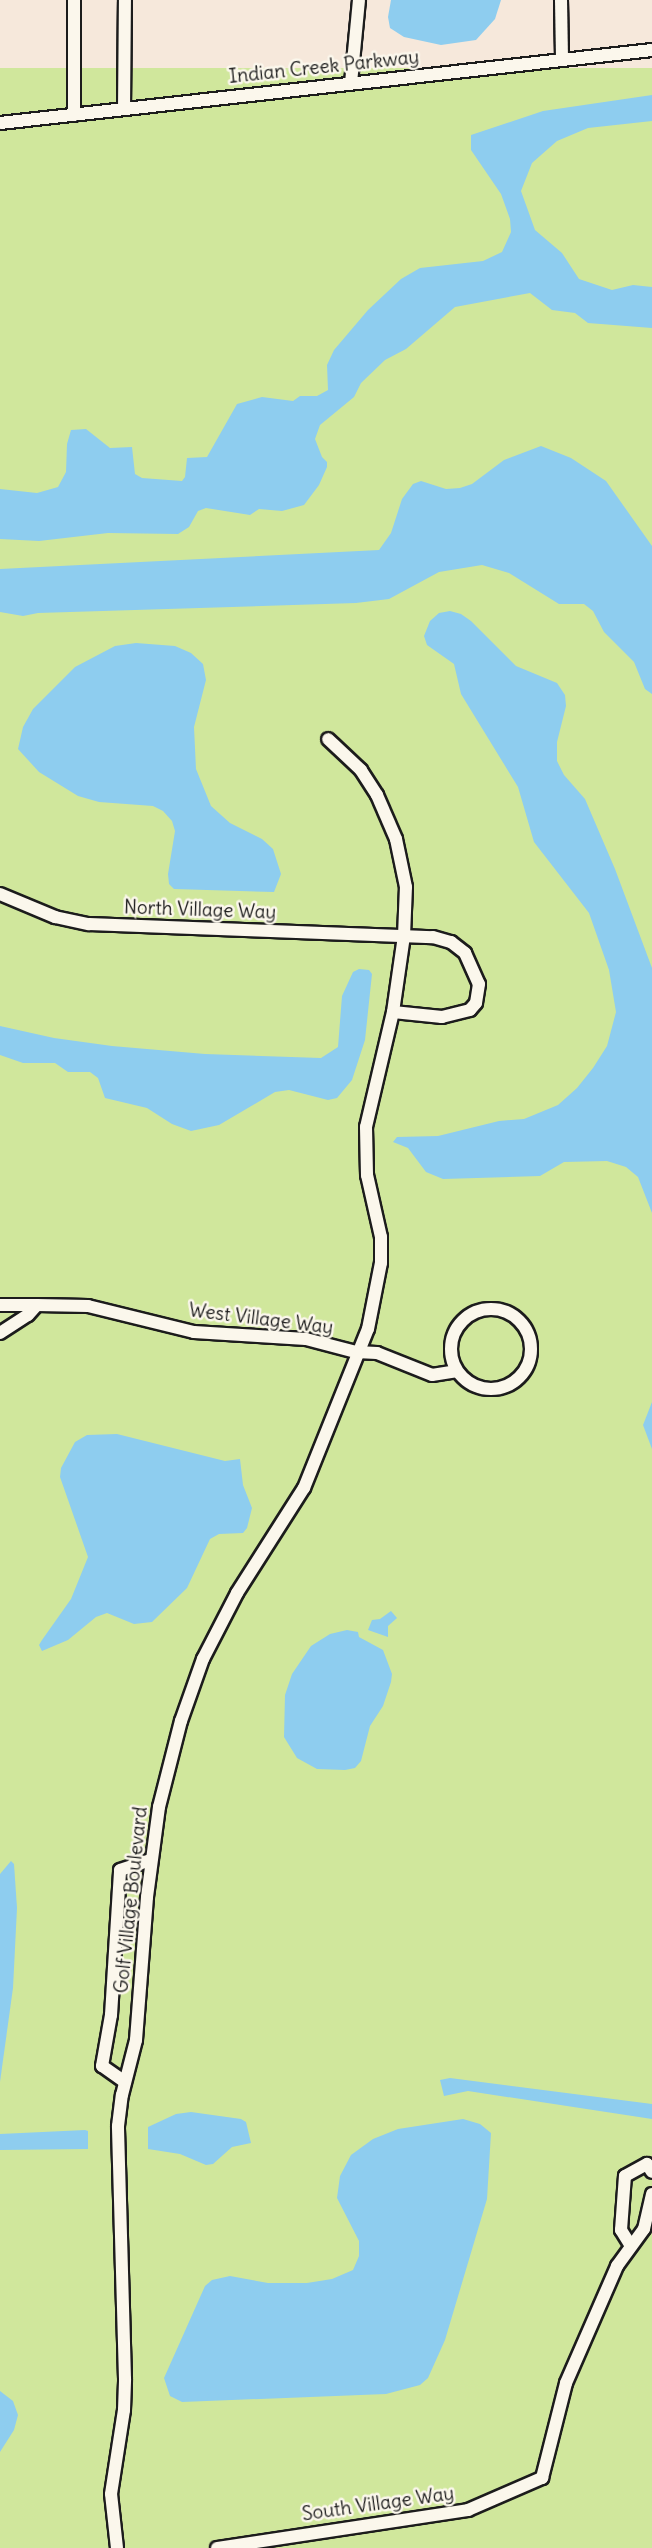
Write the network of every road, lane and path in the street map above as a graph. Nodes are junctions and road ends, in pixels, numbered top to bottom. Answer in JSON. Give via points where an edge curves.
{"nodes":[{"id":1,"x":74,"y":0,"type":"edge"},
{"id":2,"x":125,"y":0,"type":"edge"},
{"id":3,"x":359,"y":0,"type":"edge"},
{"id":4,"x":561,"y":0,"type":"edge"},
{"id":5,"x":652,"y":50,"type":"edge"},
{"id":6,"x":562,"y":60,"type":"junction"},
{"id":7,"x":351,"y":83,"type":"junction"},
{"id":8,"x":124,"y":109,"type":"junction"},
{"id":9,"x":74,"y":115,"type":"junction"},
{"id":10,"x":0,"y":123,"type":"edge"},
{"id":11,"x":328,"y":739,"type":"dead end"},
{"id":12,"x":0,"y":894,"type":"edge"},
{"id":13,"x":404,"y":936,"type":"junction"},
{"id":14,"x":393,"y":1012,"type":"junction"},
{"id":15,"x":0,"y":1305,"type":"edge"},
{"id":16,"x":37,"y":1305,"type":"junction"},
{"id":17,"x":0,"y":1332,"type":"edge"},
{"id":18,"x":356,"y":1352,"type":"junction"},
{"id":19,"x":456,"y":1371,"type":"junction"},
{"id":20,"x":151,"y":1860,"type":"junction"},
{"id":21,"x":125,"y":2082,"type":"junction"},
{"id":22,"x":652,"y":2172,"type":"edge"},
{"id":23,"x":652,"y":2194,"type":"edge"},
{"id":24,"x":631,"y":2246,"type":"junction"},
{"id":25,"x":117,"y":2548,"type":"edge"},
{"id":26,"x":217,"y":2548,"type":"edge"}],
"edges":[{"from":1,"to":9,"type":"street"},
{"from":2,"to":8,"type":"street"},
{"from":3,"to":7,"type":"street"},
{"from":4,"to":6,"type":"street"},
{"from":5,"to":6,"type":"street","name":"Indian Creek Parkway"},
{"from":6,"to":7,"type":"street","name":"Indian Creek Parkway"},
{"from":7,"to":8,"type":"street","name":"Indian Creek Parkway"},
{"from":8,"to":9,"type":"street","name":"Indian Creek Parkway"},
{"from":9,"to":10,"type":"street","name":"Indian Creek Parkway"},
{"from":11,"to":13,"type":"street","name":"Golf Village Boulevard","via":[[361,770],[390,821],[403,868]]},
{"from":12,"to":13,"type":"street","name":"North Village Way","via":[[55,917],[102,925]]},
{"from":13,"to":14,"type":"street","name":"Golf Village Boulevard"},
{"from":13,"to":14,"type":"street","via":[[442,939],[458,947],[474,969],[480,994],[470,1010],[461,1014],[424,1017]]},
{"from":14,"to":18,"type":"street","name":"Golf Village Boulevard","via":[[370,1099],[365,1142],[381,1263],[368,1329]]},
{"from":15,"to":16,"type":"street","name":"West Village Way"},
{"from":16,"to":17,"type":"street"},
{"from":16,"to":18,"type":"street","name":"West Village Way","via":[[98,1307],[194,1332],[306,1339]]},
{"from":18,"to":19,"type":"street","name":"West Village Way","via":[[377,1353],[432,1375]]},
{"from":18,"to":20,"type":"street","name":"Golf Village Boulevard","via":[[304,1488],[237,1592],[204,1659],[166,1772]]},
{"from":19,"to":19,"type":"street","via":[[482,1389],[498,1390],[513,1384],[525,1373],[531,1358],[532,1342],[526,1328],[500,1309],[469,1315],[451,1340]]},
{"from":20,"to":21,"type":"street","name":"Golf Village Boulevard","via":[[136,2040]]},
{"from":20,"to":21,"type":"street","via":[[120,1870],[111,2015],[102,2066]]},
{"from":21,"to":25,"type":"street","name":"Golf Village Boulevard","via":[[118,2126],[125,2385],[111,2494]]},
{"from":22,"to":24,"type":"street","via":[[647,2164],[625,2176],[621,2230]]},
{"from":23,"to":24,"type":"street","name":"South Village Way","via":[[644,2229]]},
{"from":24,"to":26,"type":"street","name":"South Village Way","via":[[617,2266],[566,2383],[542,2478],[468,2510]]}]}
